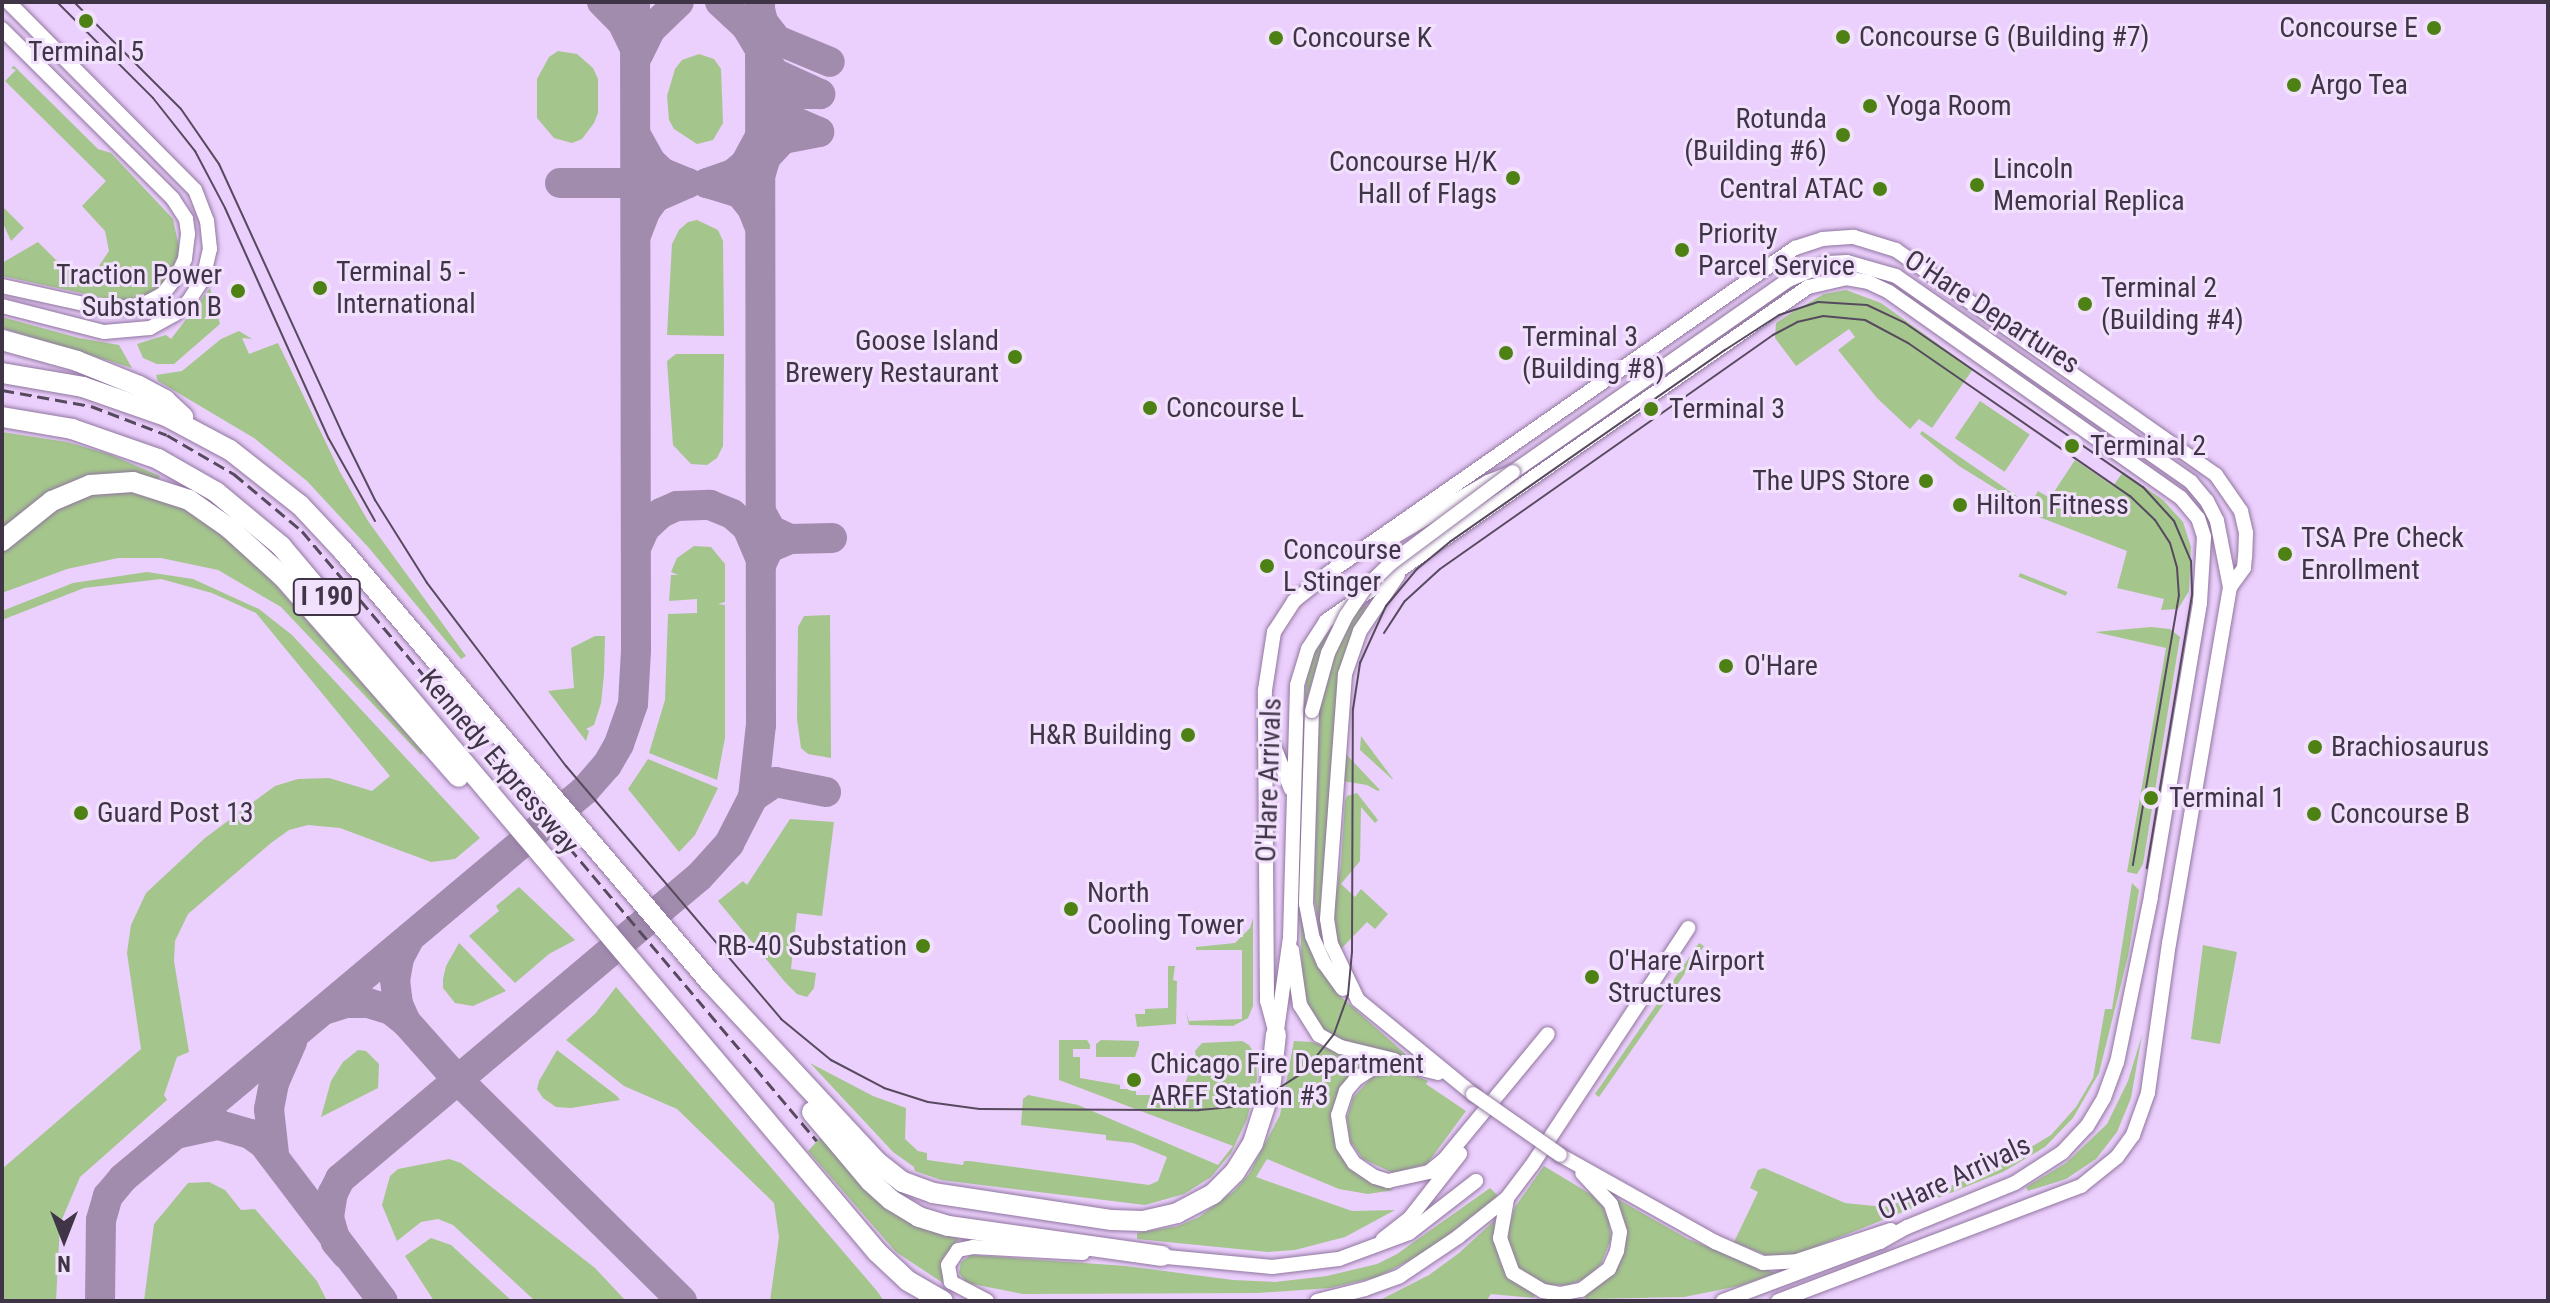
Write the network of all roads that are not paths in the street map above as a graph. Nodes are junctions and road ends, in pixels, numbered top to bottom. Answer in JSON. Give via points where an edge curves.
{"nodes":[{"id":1,"x":8,"y":2,"type":"edge"},
{"id":2,"x":2,"y":29,"type":"edge"},
{"id":3,"x":1926,"y":269,"type":"junction"},
{"id":4,"x":1745,"y":281,"type":"junction"},
{"id":5,"x":2,"y":286,"type":"edge"},
{"id":6,"x":2,"y":306,"type":"edge"},
{"id":7,"x":1959,"y":318,"type":"junction"},
{"id":8,"x":1719,"y":329,"type":"junction"},
{"id":9,"x":2,"y":340,"type":"edge"},
{"id":10,"x":2,"y":373,"type":"edge"},
{"id":11,"x":1583,"y":394,"type":"junction"},
{"id":12,"x":2,"y":417,"type":"edge"},
{"id":13,"x":2115,"y":426,"type":"junction"},
{"id":14,"x":194,"y":429,"type":"junction"},
{"id":15,"x":1553,"y":445,"type":"junction"},
{"id":16,"x":2186,"y":452,"type":"junction"},
{"id":17,"x":1513,"y":472,"type":"junction"},
{"id":18,"x":2,"y":541,"type":"edge"},
{"id":19,"x":1330,"y":572,"type":"junction"},
{"id":20,"x":1400,"y":572,"type":"junction"},
{"id":21,"x":2230,"y":587,"type":"junction"},
{"id":22,"x":1265,"y":722,"type":"junction"},
{"id":23,"x":1294,"y":799,"type":"junction"},
{"id":24,"x":570,"y":892,"type":"junction"},
{"id":25,"x":1688,"y":928,"type":"dead end"},
{"id":26,"x":1290,"y":938,"type":"junction"},
{"id":27,"x":1358,"y":1000,"type":"junction"},
{"id":28,"x":745,"y":1022,"type":"junction"},
{"id":29,"x":1276,"y":1034,"type":"junction"},
{"id":30,"x":1548,"y":1034,"type":"dead end"},
{"id":31,"x":1412,"y":1064,"type":"junction"},
{"id":32,"x":1516,"y":1075,"type":"junction"},
{"id":33,"x":1456,"y":1083,"type":"junction"},
{"id":34,"x":1566,"y":1158,"type":"junction"},
{"id":35,"x":1476,"y":1181,"type":"dead end"},
{"id":36,"x":1507,"y":1198,"type":"junction"},
{"id":37,"x":1907,"y":1227,"type":"junction"},
{"id":38,"x":1162,"y":1256,"type":"junction"},
{"id":39,"x":1339,"y":1259,"type":"junction"},
{"id":40,"x":943,"y":1301,"type":"edge"},
{"id":41,"x":987,"y":1301,"type":"edge"},
{"id":42,"x":1317,"y":1301,"type":"edge"},
{"id":43,"x":1723,"y":1301,"type":"edge"},
{"id":44,"x":1778,"y":1301,"type":"edge"}],
"edges":[{"from":1,"to":6,"type":"street","via":[[195,190],[210,249],[203,279],[188,302],[150,328],[118,333]]},
{"from":2,"to":5,"type":"street","via":[[173,199],[186,219],[188,234],[177,276],[163,294],[139,307],[102,308]]},
{"from":3,"to":4,"type":"street","via":[[1878,242],[1846,237],[1795,248]]},
{"from":3,"to":7,"type":"street"},
{"from":3,"to":16,"type":"street"},
{"from":4,"to":8,"type":"street"},
{"from":4,"to":11,"type":"street"},
{"from":7,"to":8,"type":"street","name":"O'Hare Departures","via":[[1896,276],[1847,262],[1828,263],[1788,280]]},
{"from":7,"to":13,"type":"street","name":"O'Hare Departures"},
{"from":8,"to":15,"type":"street","name":"O'Hare Departures"},
{"from":9,"to":14,"type":"highway","via":[[139,386],[165,400]]},
{"from":10,"to":14,"type":"highway","name":"Kennedy Expressway","number":"I 190","via":[[104,392]]},
{"from":11,"to":15,"type":"street"},
{"from":11,"to":19,"type":"street"},
{"from":12,"to":24,"type":"highway","name":"Kennedy Expressway","number":"I 190","via":[[72,429],[135,449],[216,492],[255,523],[340,613]]},
{"from":13,"to":16,"type":"street"},
{"from":13,"to":21,"type":"street","name":"O'Hare Departures","via":[[2191,482],[2207,501],[2217,521]]},
{"from":14,"to":28,"type":"highway","name":"Kennedy Expressway","number":"I 190","via":[[256,467],[343,551]]},
{"from":15,"to":17,"type":"street","name":"O'Hare Departures"},
{"from":16,"to":21,"type":"street","via":[[2216,475],[2241,511],[2244,568]]},
{"from":17,"to":19,"type":"street","name":"O'Hare Departures","bridge":true},
{"from":17,"to":27,"type":"street","bridge":true,"via":[[1364,589],[1328,653],[1312,711],[1308,920],[1324,963]]},
{"from":18,"to":24,"type":"highway","via":[[52,501],[90,485],[133,482],[189,500],[283,577],[437,753]]},
{"from":19,"to":22,"type":"street","via":[[1294,601],[1274,632],[1266,666]]},
{"from":20,"to":23,"type":"street","name":"O'Hare Arrivals","via":[[1337,612],[1308,649],[1297,685]]},
{"from":20,"to":27,"type":"street","via":[[1360,631],[1345,674],[1327,919],[1331,944]]},
{"from":20,"to":37,"type":"street","name":"O'Hare Arrivals","via":[[1808,287],[1846,278],[1868,282],[1901,301],[2181,498],[2201,525],[2206,548],[2200,603],[2112,1081],[2075,1140],[2042,1168]]},
{"from":21,"to":44,"type":"street","via":[[2157,1038],[2142,1115],[2126,1146],[2081,1186]]},
{"from":22,"to":23,"type":"street"},
{"from":22,"to":29,"type":"street","via":[[1267,1001]]},
{"from":23,"to":26,"type":"street","name":"O'Hare Arrivals"},
{"from":24,"to":40,"type":"highway","name":"Kennedy Expressway","number":"I 190","via":[[877,1252],[908,1281]]},
{"from":25,"to":36,"type":"street"},
{"from":26,"to":29,"type":"street","name":"O'Hare Arrivals"},
{"from":26,"to":31,"type":"street","via":[[1300,1005],[1319,1035],[1341,1047]]},
{"from":27,"to":33,"type":"street"},
{"from":28,"to":29,"type":"highway","via":[[877,1162],[903,1182],[933,1193],[1127,1221],[1177,1213],[1213,1194],[1235,1172],[1265,1109]]},
{"from":28,"to":38,"type":"highway","via":[[870,1181],[904,1209],[949,1226]]},
{"from":30,"to":32,"type":"street"},
{"from":31,"to":32,"type":"street","via":[[1384,1065],[1364,1073],[1346,1091],[1338,1115],[1348,1156],[1388,1181],[1417,1177],[1437,1167]]},
{"from":31,"to":33,"type":"street"},
{"from":32,"to":39,"type":"street","via":[[1409,1219]]},
{"from":33,"to":34,"type":"street","bridge":true},
{"from":34,"to":36,"type":"street","via":[[1611,1204],[1620,1232],[1609,1269],[1589,1287],[1551,1293],[1513,1273],[1500,1238]]},
{"from":34,"to":37,"type":"street","via":[[1715,1242],[1763,1263],[1797,1261]]},
{"from":35,"to":39,"type":"street","via":[[1409,1233]]},
{"from":36,"to":42,"type":"street","via":[[1400,1276]]},
{"from":37,"to":43,"type":"street","name":"O'Hare Arrivals"},
{"from":38,"to":39,"type":"street","via":[[1272,1267]]},
{"from":38,"to":41,"type":"street","via":[[958,1250],[948,1265],[951,1282]]}]}
